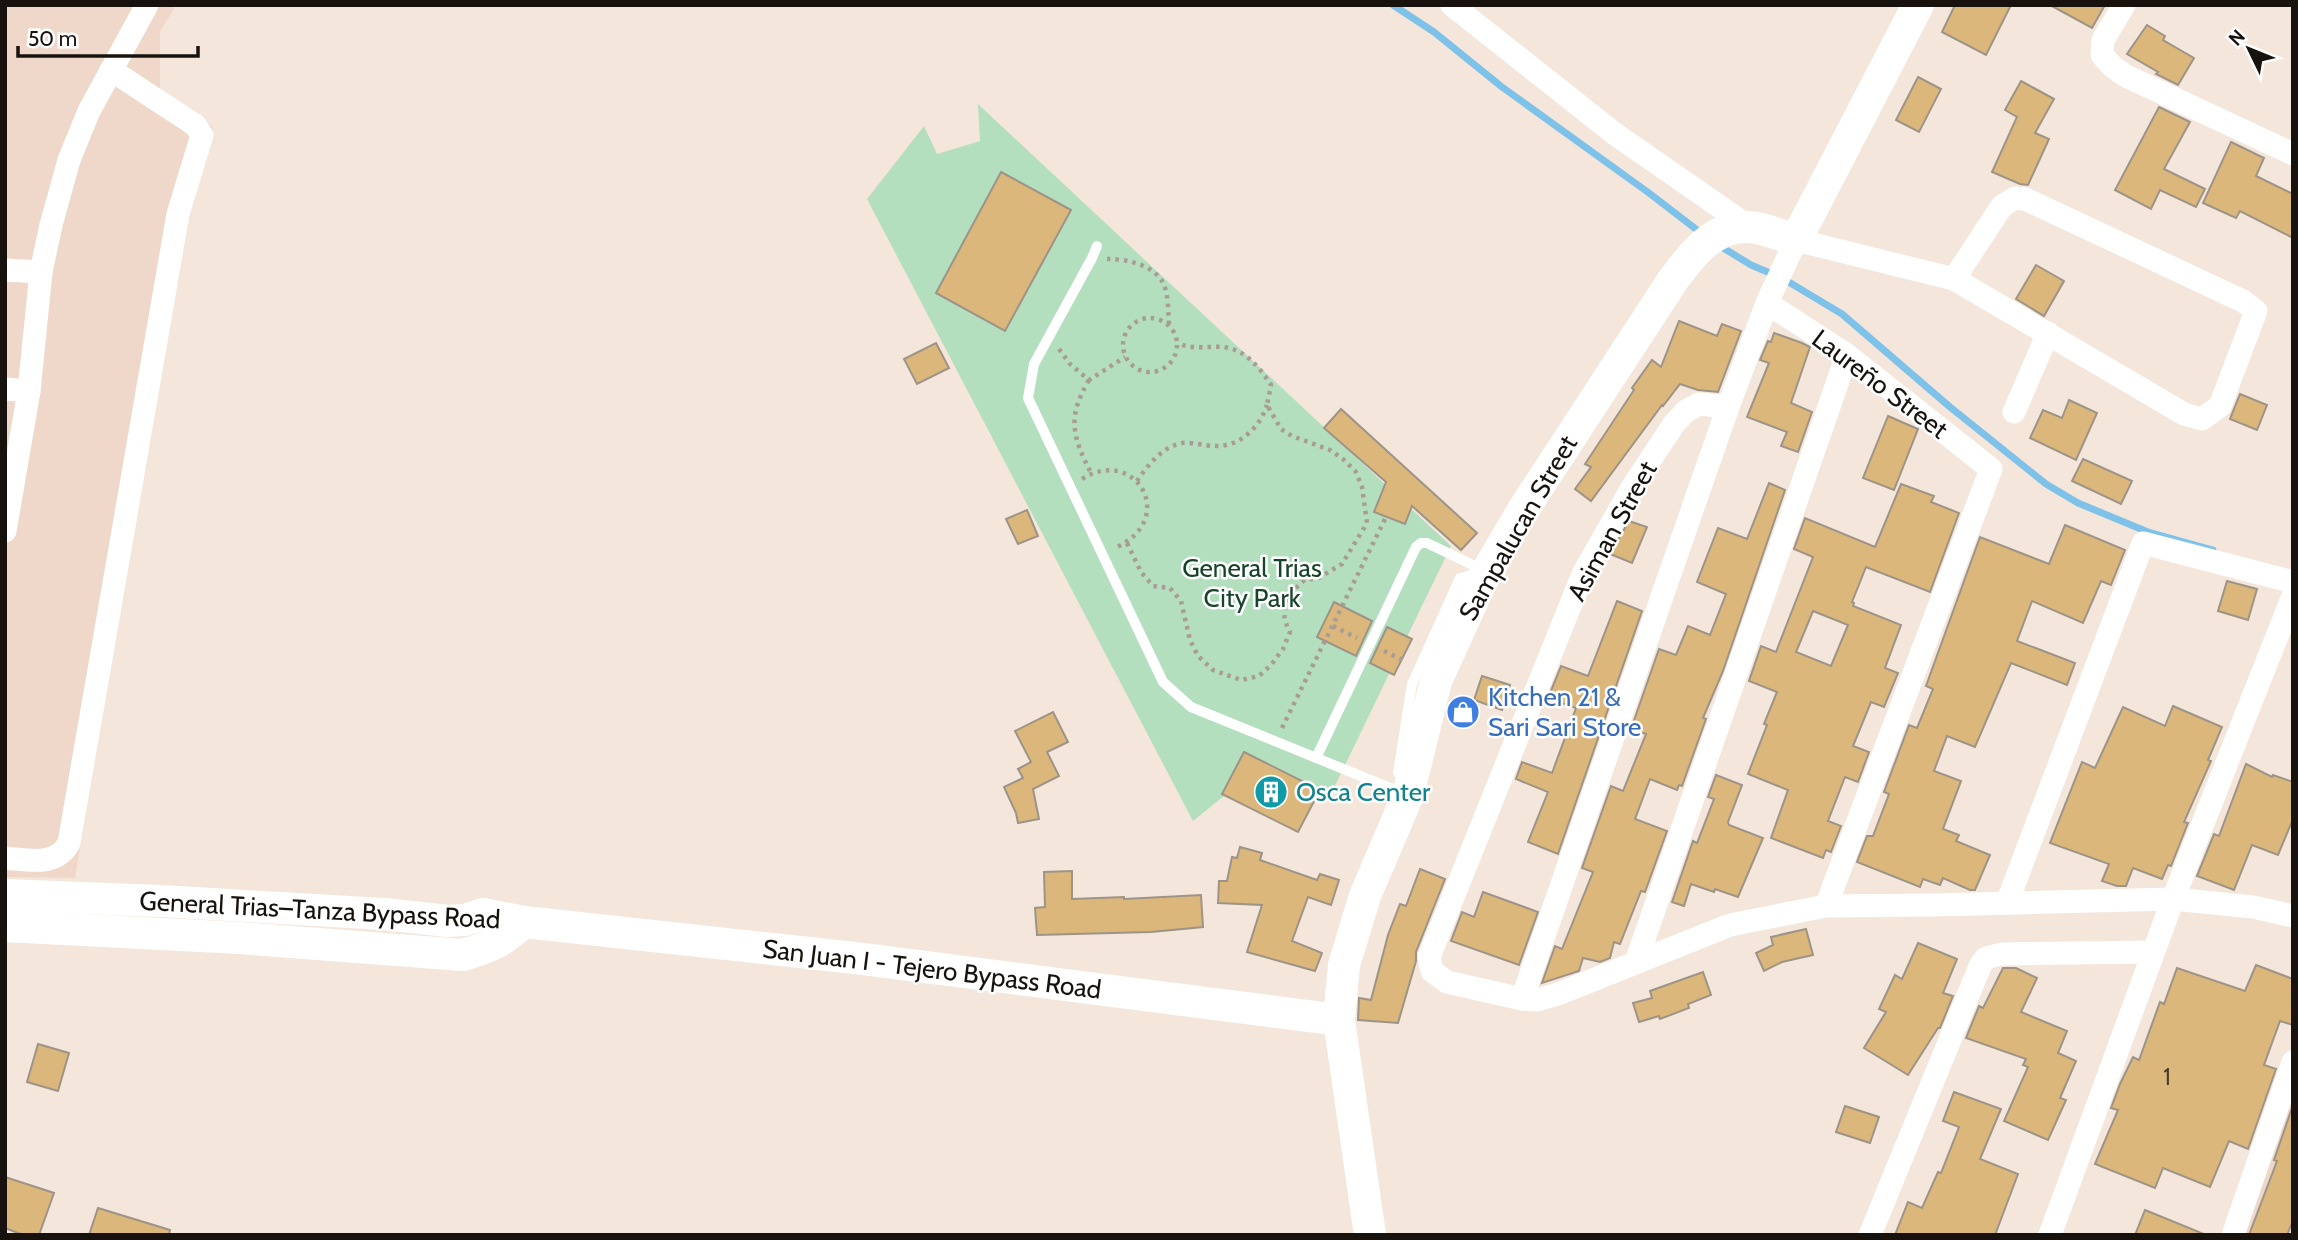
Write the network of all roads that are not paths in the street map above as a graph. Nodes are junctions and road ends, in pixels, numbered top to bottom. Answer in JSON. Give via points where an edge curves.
{"nodes":[{"id":1,"x":147,"y":5,"type":"edge"},
{"id":2,"x":1452,"y":5,"type":"edge"},
{"id":3,"x":2124,"y":5,"type":"edge"},
{"id":4,"x":1914,"y":7,"type":"edge"},
{"id":5,"x":111,"y":70,"type":"junction"},
{"id":6,"x":2293,"y":154,"type":"edge"},
{"id":7,"x":1749,"y":227,"type":"junction"},
{"id":8,"x":1796,"y":240,"type":"junction"},
{"id":9,"x":1097,"y":246,"type":"dead end"},
{"id":10,"x":5,"y":270,"type":"edge"},
{"id":11,"x":41,"y":272,"type":"junction"},
{"id":12,"x":1954,"y":279,"type":"junction"},
{"id":13,"x":1767,"y":303,"type":"junction"},
{"id":14,"x":2048,"y":333,"type":"junction"},
{"id":15,"x":1847,"y":355,"type":"junction"},
{"id":16,"x":5,"y":389,"type":"edge"},
{"id":17,"x":29,"y":391,"type":"junction"},
{"id":18,"x":1728,"y":407,"type":"junction"},
{"id":19,"x":2014,"y":412,"type":"dead end"},
{"id":20,"x":7,"y":506,"type":"edge"},
{"id":21,"x":5,"y":531,"type":"edge"},
{"id":22,"x":1487,"y":572,"type":"junction"},
{"id":23,"x":2293,"y":582,"type":"edge"},
{"id":24,"x":2293,"y":596,"type":"edge"},
{"id":25,"x":1316,"y":758,"type":"junction"},
{"id":26,"x":1402,"y":793,"type":"junction"},
{"id":27,"x":5,"y":858,"type":"edge"},
{"id":28,"x":5,"y":895,"type":"edge"},
{"id":29,"x":2173,"y":899,"type":"junction"},
{"id":30,"x":2007,"y":903,"type":"junction"},
{"id":31,"x":1826,"y":906,"type":"junction"},
{"id":32,"x":2293,"y":916,"type":"edge"},
{"id":33,"x":524,"y":922,"type":"junction"},
{"id":34,"x":5,"y":926,"type":"edge"},
{"id":35,"x":2153,"y":952,"type":"junction"},
{"id":36,"x":1636,"y":962,"type":"junction"},
{"id":37,"x":1522,"y":999,"type":"junction"},
{"id":38,"x":1339,"y":1020,"type":"junction"},
{"id":39,"x":2293,"y":1062,"type":"edge"},
{"id":40,"x":1370,"y":1235,"type":"edge"},
{"id":41,"x":1870,"y":1235,"type":"edge"},
{"id":42,"x":2050,"y":1235,"type":"edge"},
{"id":43,"x":2233,"y":1235,"type":"edge"}],
"edges":[{"from":1,"to":5,"type":"street"},
{"from":2,"to":7,"type":"street","via":[[1615,134]]},
{"from":3,"to":6,"type":"street","via":[[2103,40],[2102,55],[2113,67]]},
{"from":4,"to":8,"type":"street"},
{"from":5,"to":11,"type":"street","via":[[69,160]]},
{"from":5,"to":27,"type":"street","via":[[195,125],[202,135],[178,214],[69,842],[66,849],[45,861]]},
{"from":7,"to":8,"type":"street"},
{"from":7,"to":22,"type":"street","name":"Sampalucan Street","via":[[1713,237],[1673,280]]},
{"from":8,"to":12,"type":"street"},
{"from":8,"to":13,"type":"street"},
{"from":9,"to":25,"type":"lane","via":[[1034,364],[1028,398],[1163,682],[1191,707]]},
{"from":10,"to":11,"type":"street"},
{"from":11,"to":17,"type":"street"},
{"from":12,"to":14,"type":"street"},
{"from":12,"to":14,"type":"street","via":[[2002,206],[2015,198],[2025,199],[2256,311],[2220,406],[2202,419],[2184,414]]},
{"from":13,"to":15,"type":"street","name":"Laureño Street"},
{"from":13,"to":18,"type":"street"},
{"from":14,"to":19,"type":"street"},
{"from":15,"to":31,"type":"street","name":"Laureño Street","via":[[1992,469]]},
{"from":15,"to":36,"type":"street"},
{"from":16,"to":17,"type":"street"},
{"from":17,"to":20,"type":"street"},
{"from":18,"to":37,"type":"street"},
{"from":18,"to":37,"type":"street","name":"Asiman Street","via":[[1699,404],[1674,424],[1583,574],[1429,957],[1432,971],[1447,982]]},
{"from":20,"to":21,"type":"street"},
{"from":22,"to":25,"type":"lane","via":[[1427,543],[1416,547]]},
{"from":22,"to":26,"type":"street","name":"Sampalucan Street","via":[[1436,681]]},
{"from":23,"to":30,"type":"street","via":[[2143,543]]},
{"from":24,"to":29,"type":"street"},
{"from":25,"to":26,"type":"lane"},
{"from":26,"to":38,"type":"street","name":"Sampalucan Street","via":[[1344,965]]},
{"from":28,"to":33,"type":"street","name":"General Trias–Tanza Bypass Road","via":[[448,921],[483,914]]},
{"from":29,"to":30,"type":"street"},
{"from":29,"to":32,"type":"street"},
{"from":29,"to":35,"type":"street"},
{"from":30,"to":31,"type":"street"},
{"from":31,"to":36,"type":"street","via":[[1730,925]]},
{"from":33,"to":34,"type":"street","name":"General Trias–Tanza Bypass Road","via":[[506,939],[463,955]]},
{"from":33,"to":38,"type":"street","name":"San Juan I - Tejero Bypass Road","via":[[855,958]]},
{"from":35,"to":41,"type":"street","via":[[1986,958]]},
{"from":35,"to":42,"type":"street"},
{"from":36,"to":37,"type":"street","via":[[1548,998]]},
{"from":38,"to":40,"type":"street","name":"Sampalucan Street"},
{"from":39,"to":43,"type":"street"}]}
